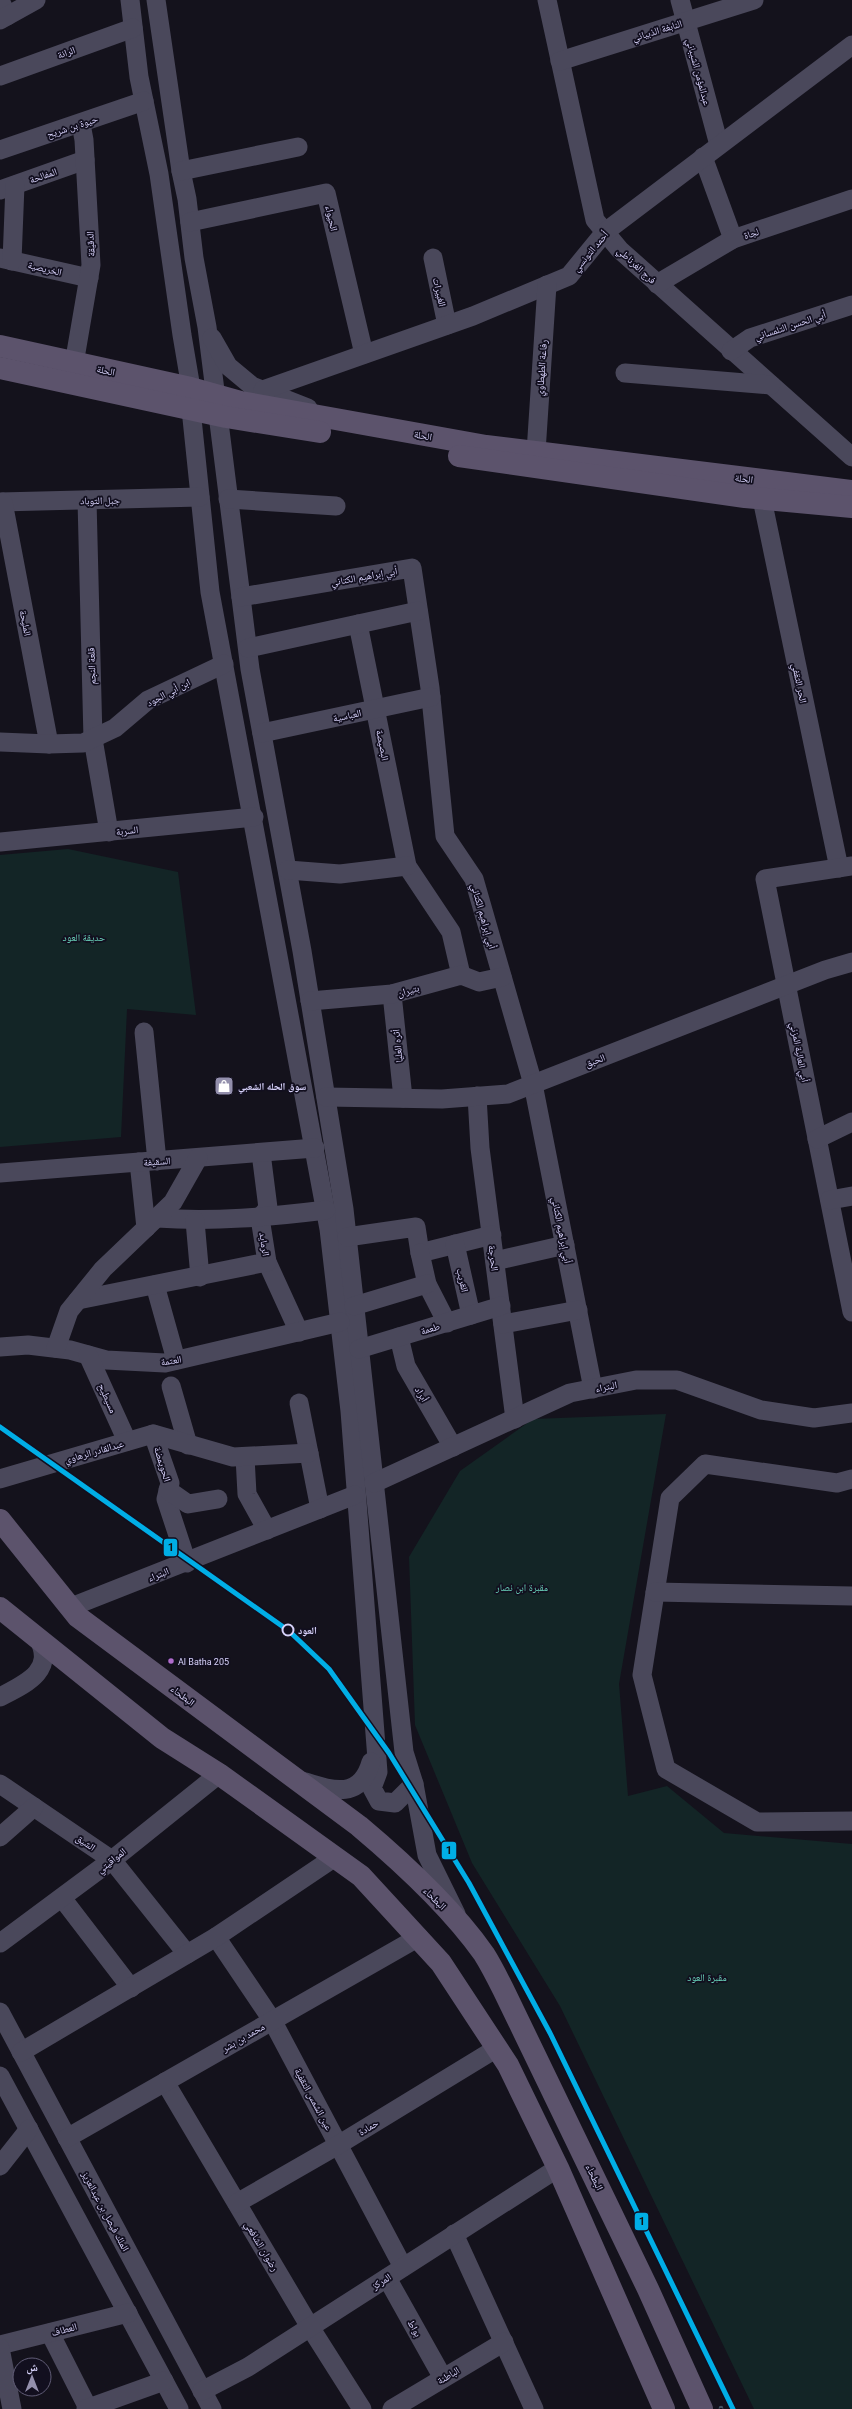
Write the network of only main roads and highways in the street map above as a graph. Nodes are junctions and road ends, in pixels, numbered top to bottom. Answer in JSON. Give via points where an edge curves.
{"nodes":[{"id":1,"x":0,"y":346,"type":"edge"},
{"id":2,"x":0,"y":368,"type":"edge"},
{"id":3,"x":191,"y":399,"type":"junction"},
{"id":4,"x":217,"y":405,"type":"junction"},
{"id":5,"x":852,"y":491,"type":"edge"},
{"id":6,"x":852,"y":507,"type":"edge"},
{"id":7,"x":0,"y":1520,"type":"edge"},
{"id":8,"x":0,"y":1608,"type":"edge"},
{"id":9,"x":664,"y":2409,"type":"edge"},
{"id":10,"x":702,"y":2409,"type":"edge"}],
"edges":[{"from":1,"to":3,"type":"main road","name":"الحلة","via":[[74,364]]},
{"from":2,"to":3,"type":"main road","name":"الحلة"},
{"from":3,"to":4,"type":"main road","name":"الحلة"},
{"from":4,"to":5,"type":"main road","name":"الحلة","via":[[327,418],[486,446]]},
{"from":4,"to":6,"type":"main road","name":"الحلة","via":[[488,462],[762,499]]},
{"from":7,"to":10,"type":"main road","name":"البطحاء","via":[[78,1617],[384,1847],[459,1922],[485,1955],[507,1995]]},
{"from":8,"to":9,"type":"main road","via":[[162,1738],[219,1774],[361,1876],[442,1963],[508,2064],[558,2168]]}]}
